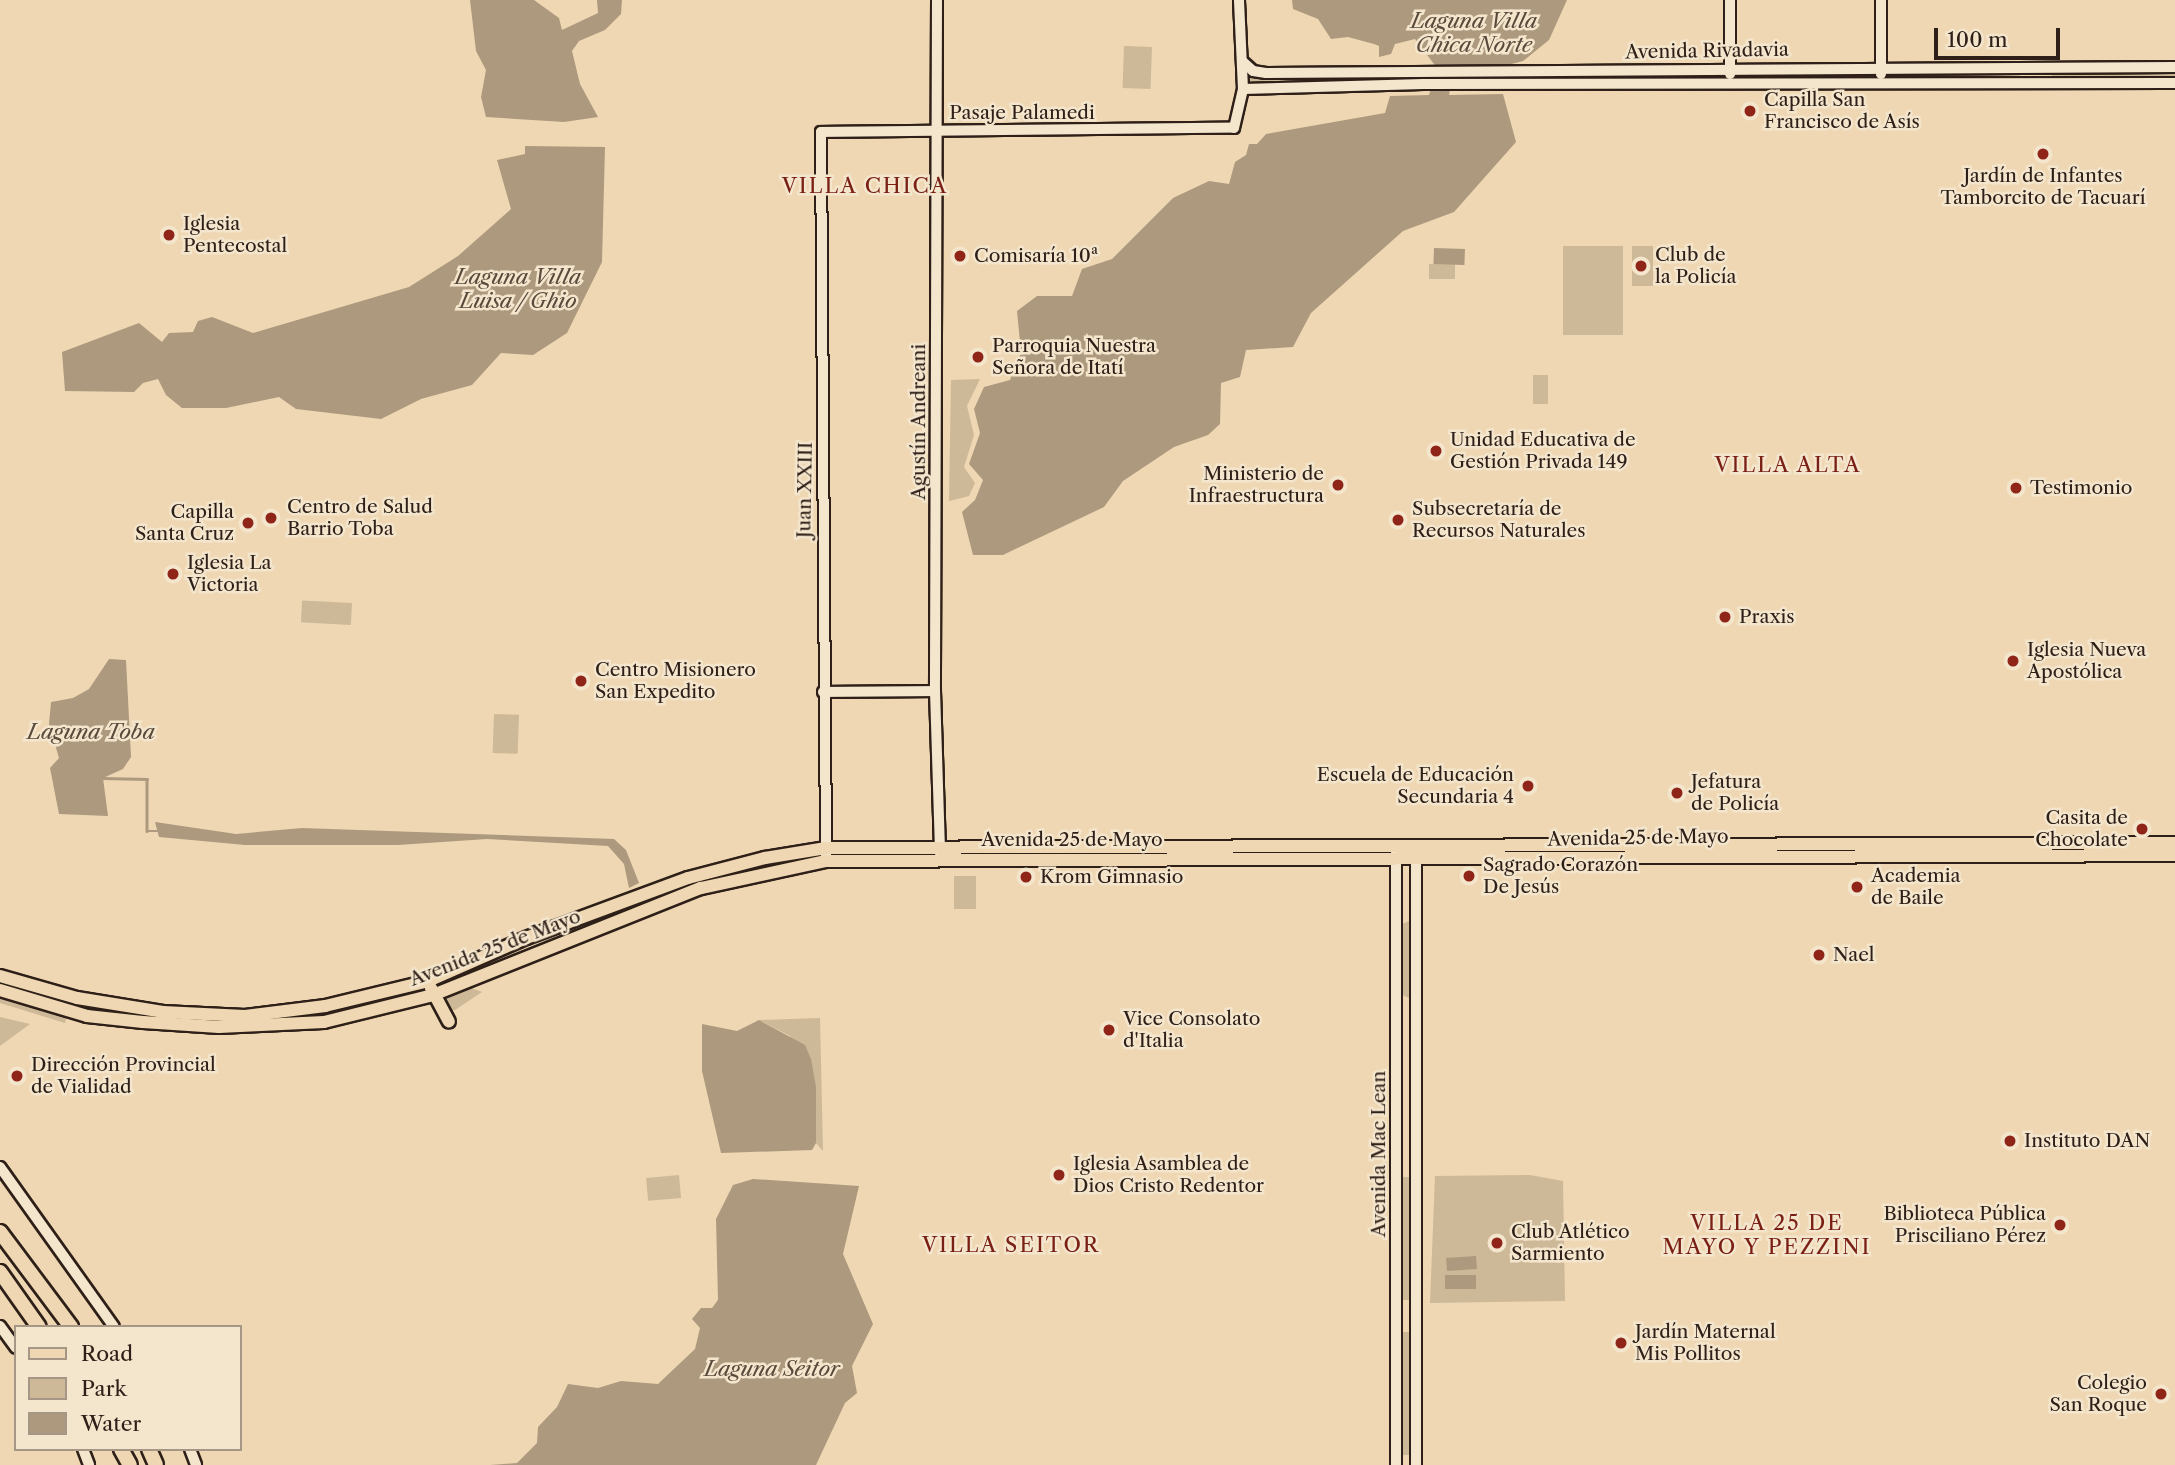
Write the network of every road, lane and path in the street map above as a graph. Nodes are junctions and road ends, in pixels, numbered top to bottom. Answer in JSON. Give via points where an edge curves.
{"nodes":[{"id":1,"x":937,"y":0,"type":"edge"},
{"id":2,"x":1239,"y":0,"type":"edge"},
{"id":3,"x":1730,"y":0,"type":"edge"},
{"id":4,"x":1881,"y":0,"type":"edge"},
{"id":5,"x":1242,"y":61,"type":"junction"},
{"id":6,"x":1730,"y":67,"type":"junction"},
{"id":7,"x":2175,"y":67,"type":"edge"},
{"id":8,"x":1881,"y":68,"type":"junction"},
{"id":9,"x":1457,"y":79,"type":"junction"},
{"id":10,"x":2175,"y":83,"type":"edge"},
{"id":11,"x":1730,"y":84,"type":"junction"},
{"id":12,"x":1881,"y":84,"type":"junction"},
{"id":13,"x":1243,"y":89,"type":"junction"},
{"id":14,"x":938,"y":131,"type":"junction"},
{"id":15,"x":821,"y":132,"type":"joint"},
{"id":16,"x":935,"y":691,"type":"junction"},
{"id":17,"x":823,"y":692,"type":"junction"},
{"id":18,"x":2175,"y":843,"type":"edge"},
{"id":19,"x":939,"y":845,"type":"junction"},
{"id":20,"x":1416,"y":845,"type":"junction"},
{"id":21,"x":1396,"y":849,"type":"junction"},
{"id":22,"x":826,"y":854,"type":"junction"},
{"id":23,"x":2175,"y":855,"type":"edge"},
{"id":24,"x":1416,"y":859,"type":"junction"},
{"id":25,"x":940,"y":860,"type":"junction"},
{"id":26,"x":1396,"y":888,"type":"junction"},
{"id":27,"x":1416,"y":888,"type":"junction"},
{"id":28,"x":1396,"y":917,"type":"junction"},
{"id":29,"x":1416,"y":917,"type":"junction"},
{"id":30,"x":0,"y":976,"type":"edge"},
{"id":31,"x":428,"y":981,"type":"junction"},
{"id":32,"x":0,"y":990,"type":"edge"},
{"id":33,"x":433,"y":995,"type":"junction"},
{"id":34,"x":449,"y":1022,"type":"dead end"},
{"id":35,"x":0,"y":1167,"type":"edge"},
{"id":36,"x":0,"y":1232,"type":"edge"},
{"id":37,"x":0,"y":1272,"type":"edge"},
{"id":38,"x":38,"y":1325,"type":"edge"},
{"id":39,"x":70,"y":1325,"type":"edge"},
{"id":40,"x":113,"y":1325,"type":"edge"},
{"id":41,"x":0,"y":1326,"type":"edge"},
{"id":42,"x":14,"y":1345,"type":"edge"},
{"id":43,"x":1396,"y":1465,"type":"edge"},
{"id":44,"x":1416,"y":1465,"type":"edge"}],
"edges":[{"from":1,"to":14,"type":"street","name":"Agustín Andreani"},
{"from":2,"to":5,"type":"street"},
{"from":3,"to":6,"type":"street"},
{"from":4,"to":8,"type":"street"},
{"from":5,"to":9,"type":"street","name":"Avenida Rivadavia","via":[[1253,71],[1266,73],[1428,71]]},
{"from":5,"to":13,"type":"street"},
{"from":6,"to":8,"type":"street","name":"Avenida Rivadavia"},
{"from":6,"to":9,"type":"street","name":"Avenida Rivadavia"},
{"from":6,"to":11,"type":"street"},
{"from":7,"to":8,"type":"street","name":"Avenida Rivadavia"},
{"from":8,"to":12,"type":"street"},
{"from":9,"to":11,"type":"street","name":"Avenida Rivadavia"},
{"from":9,"to":13,"type":"street","name":"Avenida Rivadavia"},
{"from":10,"to":12,"type":"street","name":"Avenida Rivadavia"},
{"from":11,"to":12,"type":"street","name":"Avenida Rivadavia"},
{"from":13,"to":14,"type":"street","name":"Pasaje Palamedi","via":[[1238,121],[1234,128],[1223,131]]},
{"from":14,"to":15,"type":"street","name":"Pasaje Palamedi"},
{"from":14,"to":16,"type":"street","name":"Agustín Andreani"},
{"from":15,"to":17,"type":"street","name":"Juan XXIII"},
{"from":16,"to":17,"type":"street"},
{"from":16,"to":19,"type":"street","name":"Agustín Andreani"},
{"from":17,"to":22,"type":"street","name":"Juan XXIII"},
{"from":18,"to":20,"type":"main road","name":"Avenida 25 de Mayo"},
{"from":19,"to":21,"type":"main road","name":"Avenida 25 de Mayo"},
{"from":19,"to":22,"type":"main road","name":"Avenida 25 de Mayo"},
{"from":19,"to":25,"type":"street","name":"Agustín Andreani"},
{"from":20,"to":21,"type":"main road","name":"Avenida 25 de Mayo"},
{"from":20,"to":24,"type":"street","name":"Avenida Mac Lean"},
{"from":21,"to":24,"type":"main road","name":"Avenida 25 de Mayo"},
{"from":21,"to":25,"type":"main road","name":"Avenida 25 de Mayo"},
{"from":21,"to":26,"type":"street","name":"Avenida Mac Lean"},
{"from":22,"to":25,"type":"main road","name":"Avenida 25 de Mayo"},
{"from":22,"to":31,"type":"main road","name":"Avenida 25 de Mayo","via":[[765,858],[688,878],[526,938]]},
{"from":22,"to":33,"type":"main road","name":"Avenida 25 de Mayo","via":[[701,888]]},
{"from":23,"to":24,"type":"main road","name":"Avenida 25 de Mayo"},
{"from":24,"to":27,"type":"street","name":"Avenida Mac Lean"},
{"from":26,"to":27,"type":"street"},
{"from":26,"to":28,"type":"street","name":"Avenida Mac Lean"},
{"from":27,"to":29,"type":"street","name":"Avenida Mac Lean"},
{"from":28,"to":29,"type":"street"},
{"from":28,"to":43,"type":"street","name":"Avenida Mac Lean"},
{"from":29,"to":44,"type":"street","name":"Avenida Mac Lean"},
{"from":30,"to":31,"type":"main road","name":"Avenida 25 de Mayo","via":[[144,1011],[245,1016],[358,1000]]},
{"from":31,"to":33,"type":"main road"},
{"from":32,"to":33,"type":"main road","name":"Avenida 25 de Mayo","via":[[87,1016],[219,1027],[324,1022]]},
{"from":33,"to":34,"type":"main road"},
{"from":35,"to":40,"type":"street"},
{"from":36,"to":39,"type":"highway"},
{"from":37,"to":38,"type":"highway"},
{"from":41,"to":42,"type":"street"}]}
